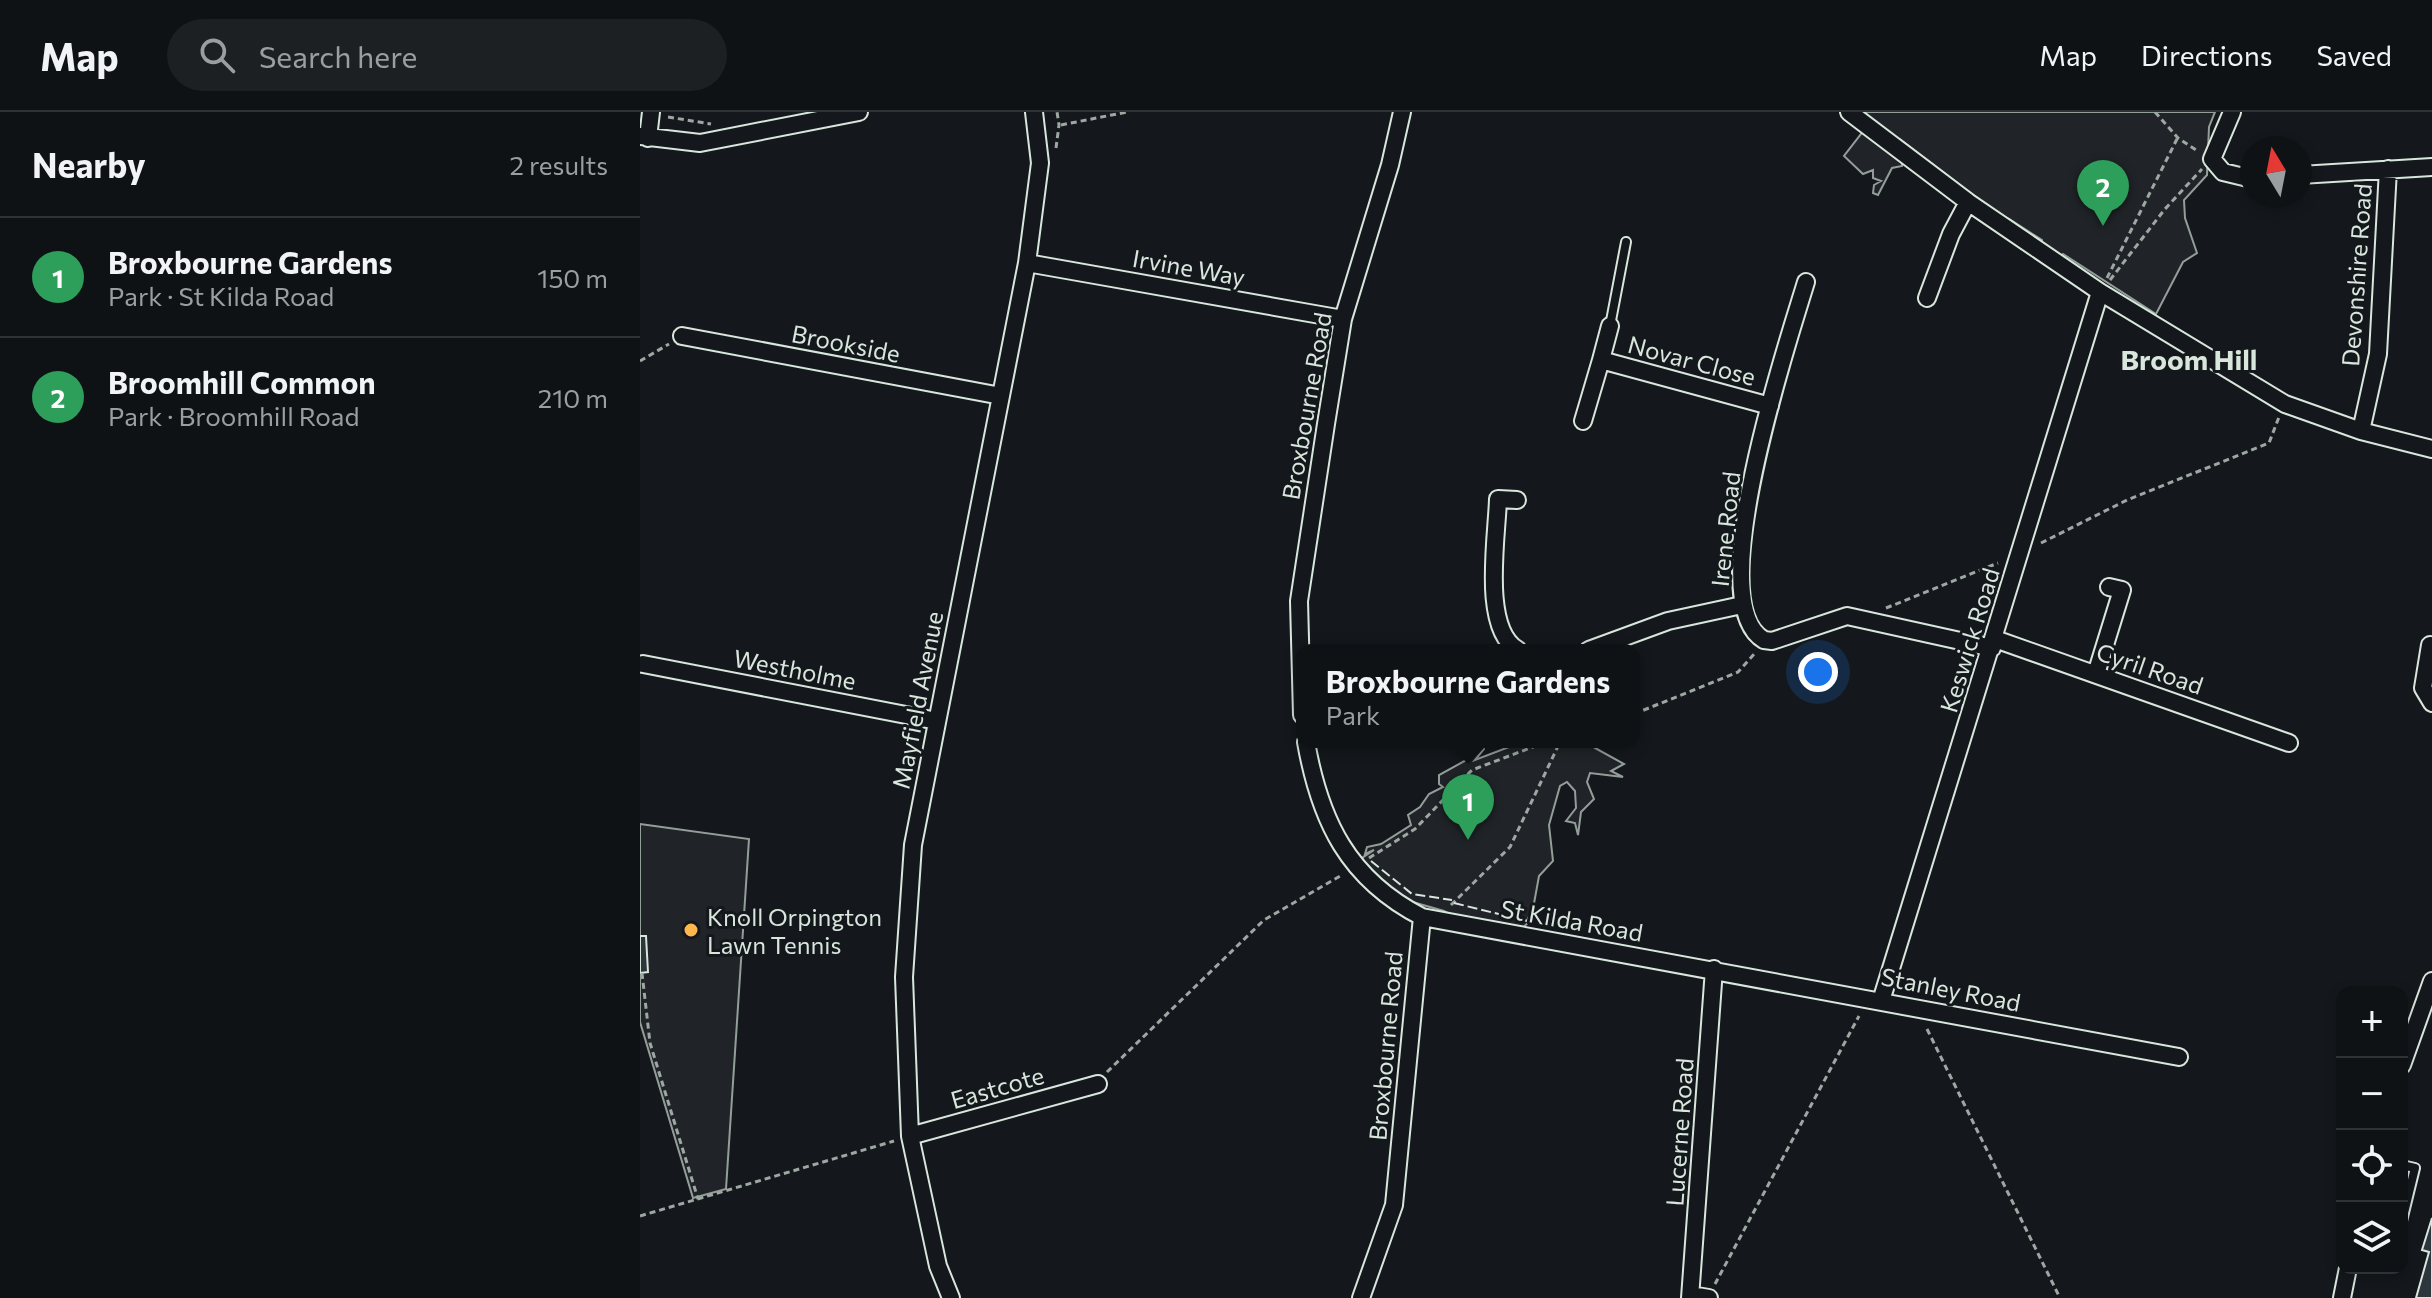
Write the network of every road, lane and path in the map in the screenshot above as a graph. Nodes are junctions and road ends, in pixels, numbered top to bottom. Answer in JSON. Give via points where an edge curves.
{"nodes":[{"id":1,"x":859,"y":112,"type":"edge"},
{"id":2,"x":1057,"y":112,"type":"edge"},
{"id":3,"x":1402,"y":112,"type":"edge"},
{"id":4,"x":1849,"y":112,"type":"edge"},
{"id":5,"x":2155,"y":112,"type":"edge"},
{"id":6,"x":2232,"y":112,"type":"edge"},
{"id":7,"x":651,"y":113,"type":"edge"},
{"id":8,"x":1126,"y":113,"type":"edge"},
{"id":9,"x":790,"y":120,"type":"edge"},
{"id":10,"x":1035,"y":120,"type":"edge"},
{"id":11,"x":1059,"y":125,"type":"junction"},
{"id":12,"x":644,"y":137,"type":"edge"},
{"id":13,"x":2178,"y":138,"type":"junction"},
{"id":14,"x":713,"y":141,"type":"junction"},
{"id":15,"x":2212,"y":159,"type":"junction"},
{"id":16,"x":2432,"y":167,"type":"edge"},
{"id":17,"x":2388,"y":169,"type":"junction"},
{"id":18,"x":2312,"y":174,"type":"edge"},
{"id":19,"x":2240,"y":176,"type":"edge"},
{"id":20,"x":1968,"y":202,"type":"junction"},
{"id":21,"x":1626,"y":242,"type":"dead end"},
{"id":22,"x":1027,"y":263,"type":"junction"},
{"id":23,"x":1806,"y":282,"type":"dead end"},
{"id":24,"x":2100,"y":292,"type":"junction"},
{"id":25,"x":1927,"y":298,"type":"dead end"},
{"id":26,"x":1343,"y":319,"type":"junction"},
{"id":27,"x":1610,"y":326,"type":"joint"},
{"id":28,"x":682,"y":336,"type":"joint"},
{"id":29,"x":1601,"y":360,"type":"junction"},
{"id":30,"x":640,"y":361,"type":"edge"},
{"id":31,"x":1001,"y":396,"type":"junction"},
{"id":32,"x":2285,"y":404,"type":"junction"},
{"id":33,"x":1770,"y":406,"type":"junction"},
{"id":34,"x":1583,"y":421,"type":"dead end"},
{"id":35,"x":2361,"y":431,"type":"junction"},
{"id":36,"x":2432,"y":449,"type":"edge"},
{"id":37,"x":1517,"y":500,"type":"dead end"},
{"id":38,"x":2021,"y":553,"type":"junction"},
{"id":39,"x":2109,"y":587,"type":"dead end"},
{"id":40,"x":1742,"y":605,"type":"junction"},
{"id":41,"x":1861,"y":619,"type":"junction"},
{"id":42,"x":1764,"y":640,"type":"junction"},
{"id":43,"x":1300,"y":644,"type":"edge"},
{"id":44,"x":1513,"y":644,"type":"edge"},
{"id":45,"x":1605,"y":644,"type":"edge"},
{"id":46,"x":1993,"y":644,"type":"junction"},
{"id":47,"x":2430,"y":645,"type":"dead end"},
{"id":48,"x":643,"y":664,"type":"dead end"},
{"id":49,"x":2096,"y":674,"type":"junction"},
{"id":50,"x":2432,"y":703,"type":"edge"},
{"id":51,"x":1640,"y":712,"type":"edge"},
{"id":52,"x":937,"y":721,"type":"junction"},
{"id":53,"x":2289,"y":743,"type":"dead end"},
{"id":54,"x":1308,"y":748,"type":"edge"},
{"id":55,"x":1530,"y":748,"type":"edge"},
{"id":56,"x":1557,"y":748,"type":"edge"},
{"id":57,"x":1355,"y":867,"type":"junction"},
{"id":58,"x":1451,"y":905,"type":"dead end"},
{"id":59,"x":1422,"y":917,"type":"junction"},
{"id":60,"x":1714,"y":969,"type":"junction"},
{"id":61,"x":642,"y":973,"type":"dead end"},
{"id":62,"x":2432,"y":981,"type":"edge"},
{"id":63,"x":1875,"y":1000,"type":"junction"},
{"id":64,"x":1917,"y":1007,"type":"junction"},
{"id":65,"x":2179,"y":1057,"type":"dead end"},
{"id":66,"x":2404,"y":1058,"type":"edge"},
{"id":67,"x":1098,"y":1084,"type":"joint"},
{"id":68,"x":910,"y":1136,"type":"junction"},
{"id":69,"x":2408,"y":1166,"type":"edge"},
{"id":70,"x":2408,"y":1197,"type":"edge"},
{"id":71,"x":698,"y":1199,"type":"junction"},
{"id":72,"x":640,"y":1216,"type":"edge"},
{"id":73,"x":2347,"y":1274,"type":"edge"},
{"id":74,"x":1699,"y":1297,"type":"edge"},
{"id":75,"x":951,"y":1298,"type":"edge"},
{"id":76,"x":1361,"y":1298,"type":"edge"},
{"id":77,"x":2060,"y":1298,"type":"edge"},
{"id":78,"x":2342,"y":1298,"type":"edge"}],
"edges":[{"from":1,"to":9,"type":"street"},
{"from":2,"to":11,"type":"path"},
{"from":3,"to":26,"type":"street","name":"Broxbourne Road"},
{"from":4,"to":20,"type":"street"},
{"from":5,"to":13,"type":"path"},
{"from":6,"to":15,"type":"street"},
{"from":7,"to":12,"type":"street"},
{"from":7,"to":14,"type":"path","via":[[710,122]]},
{"from":8,"to":11,"type":"path"},
{"from":9,"to":14,"type":"street"},
{"from":10,"to":11,"type":"path"},
{"from":10,"to":22,"type":"street","name":"Mayfield Avenue","via":[[1040,163]]},
{"from":12,"to":14,"type":"street"},
{"from":13,"to":15,"type":"path"},
{"from":13,"to":24,"type":"path"},
{"from":15,"to":19,"type":"street","via":[[2223,172]]},
{"from":15,"to":24,"type":"path"},
{"from":16,"to":17,"type":"street"},
{"from":17,"to":18,"type":"street"},
{"from":17,"to":35,"type":"street","name":"Devonshire Road","via":[[2378,354]]},
{"from":20,"to":24,"type":"street"},
{"from":20,"to":25,"type":"street"},
{"from":21,"to":27,"type":"lane"},
{"from":22,"to":26,"type":"street","name":"Irvine Way"},
{"from":22,"to":31,"type":"street","name":"Mayfield Avenue"},
{"from":23,"to":33,"type":"street","name":"Irene Road"},
{"from":24,"to":32,"type":"street"},
{"from":24,"to":38,"type":"street","name":"Keswick Road"},
{"from":26,"to":43,"type":"street","name":"Broxbourne Road","via":[[1299,601]]},
{"from":27,"to":29,"type":"street","name":"Novar Close"},
{"from":28,"to":30,"type":"path"},
{"from":28,"to":31,"type":"street","name":"Brookside"},
{"from":29,"to":33,"type":"street","name":"Novar Close"},
{"from":29,"to":34,"type":"street","name":"Novar Close"},
{"from":31,"to":52,"type":"street","name":"Mayfield Avenue"},
{"from":32,"to":35,"type":"street"},
{"from":32,"to":38,"type":"path","via":[[2269,443],[2127,500]]},
{"from":33,"to":40,"type":"street","name":"Irene Road","via":[[1747,498]]},
{"from":35,"to":36,"type":"street"},
{"from":37,"to":44,"type":"street","via":[[1498,499],[1495,613]]},
{"from":38,"to":41,"type":"path"},
{"from":38,"to":46,"type":"street","name":"Keswick Road"},
{"from":39,"to":49,"type":"street","via":[[2122,590]]},
{"from":40,"to":42,"type":"street","name":"Irene Road","via":[[1756,636]]},
{"from":40,"to":45,"type":"street","via":[[1668,621]]},
{"from":41,"to":42,"type":"street","via":[[1831,619]]},
{"from":41,"to":46,"type":"street"},
{"from":42,"to":51,"type":"path","via":[[1738,672]]},
{"from":46,"to":49,"type":"street","name":"Cyril Road"},
{"from":46,"to":63,"type":"street","name":"Keswick Road"},
{"from":47,"to":50,"type":"street","via":[[2423,688]]},
{"from":48,"to":52,"type":"street","name":"Westholme"},
{"from":49,"to":53,"type":"street","name":"Cyril Road"},
{"from":52,"to":68,"type":"street","name":"Mayfield Avenue","via":[[913,845],[904,977]]},
{"from":54,"to":57,"type":"street","via":[[1324,810]]},
{"from":55,"to":57,"type":"path","via":[[1472,770],[1415,829]]},
{"from":56,"to":58,"type":"path","via":[[1510,847]]},
{"from":57,"to":59,"type":"street","via":[[1384,895]]},
{"from":57,"to":67,"type":"path","via":[[1264,920]]},
{"from":59,"to":60,"type":"street","name":"St Kilda Road"},
{"from":59,"to":76,"type":"street","name":"Broxbourne Road","via":[[1394,1205]]},
{"from":60,"to":63,"type":"street","name":"Stanley Road"},
{"from":60,"to":74,"type":"street","name":"Lucerne Road"},
{"from":61,"to":71,"type":"path","via":[[650,1043]]},
{"from":62,"to":66,"type":"street"},
{"from":63,"to":64,"type":"street","name":"Stanley Road"},
{"from":63,"to":74,"type":"path"},
{"from":64,"to":65,"type":"street","name":"Stanley Road"},
{"from":64,"to":77,"type":"path"},
{"from":67,"to":68,"type":"street","name":"Eastcote"},
{"from":68,"to":71,"type":"path"},
{"from":68,"to":75,"type":"street","name":"Mayfield Avenue","via":[[938,1266]]},
{"from":69,"to":70,"type":"lane","via":[[2415,1168]]},
{"from":71,"to":72,"type":"path"},
{"from":73,"to":78,"type":"street"}]}
